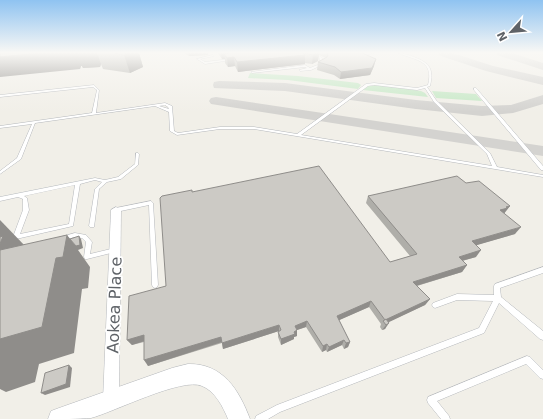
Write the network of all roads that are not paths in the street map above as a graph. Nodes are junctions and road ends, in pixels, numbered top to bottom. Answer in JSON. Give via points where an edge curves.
{"nodes":[{"id":1,"x":430,"y":73,"type":"edge"},
{"id":2,"x":426,"y":88,"type":"junction"},
{"id":3,"x":475,"y":89,"type":"dead end"},
{"id":4,"x":0,"y":96,"type":"edge"},
{"id":5,"x":94,"y":114,"type":"junction"},
{"id":6,"x":34,"y":122,"type":"junction"},
{"id":7,"x":0,"y":127,"type":"edge"},
{"id":8,"x":298,"y":135,"type":"junction"},
{"id":9,"x":137,"y":154,"type":"dead end"},
{"id":10,"x":495,"y":168,"type":"junction"},
{"id":11,"x":543,"y":168,"type":"edge"},
{"id":12,"x":0,"y":173,"type":"edge"},
{"id":13,"x":543,"y":176,"type":"edge"},
{"id":14,"x":105,"y":181,"type":"junction"},
{"id":15,"x":78,"y":183,"type":"junction"},
{"id":16,"x":19,"y":196,"type":"junction"},
{"id":17,"x":0,"y":199,"type":"edge"},
{"id":18,"x":116,"y":210,"type":"joint"},
{"id":19,"x":92,"y":226,"type":"dead end"},
{"id":20,"x":60,"y":239,"type":"edge"},
{"id":21,"x":115,"y":250,"type":"junction"},
{"id":22,"x":543,"y":270,"type":"edge"},
{"id":23,"x":155,"y":285,"type":"dead end"},
{"id":24,"x":498,"y":298,"type":"junction"},
{"id":25,"x":435,"y":305,"type":"dead end"},
{"id":26,"x":543,"y":336,"type":"edge"},
{"id":27,"x":543,"y":375,"type":"edge"},
{"id":28,"x":111,"y":400,"type":"junction"},
{"id":29,"x":59,"y":419,"type":"edge"},
{"id":30,"x":239,"y":419,"type":"edge"},
{"id":31,"x":259,"y":419,"type":"edge"},
{"id":32,"x":446,"y":419,"type":"edge"}],
"edges":[{"from":1,"to":2,"type":"lane","via":[[430,85]]},
{"from":2,"to":8,"type":"lane","via":[[367,85]]},
{"from":2,"to":10,"type":"lane","via":[[434,101],[489,154]]},
{"from":3,"to":11,"type":"lane"},
{"from":4,"to":5,"type":"lane","via":[[96,87],[98,90]]},
{"from":5,"to":6,"type":"lane"},
{"from":5,"to":8,"type":"lane","via":[[150,106],[160,107],[170,111],[172,131],[177,134],[236,127]]},
{"from":6,"to":7,"type":"lane"},
{"from":6,"to":12,"type":"lane","via":[[19,159]]},
{"from":8,"to":10,"type":"lane"},
{"from":9,"to":14,"type":"lane","via":[[137,164],[119,178]]},
{"from":10,"to":13,"type":"lane"},
{"from":14,"to":15,"type":"lane","via":[[98,179]]},
{"from":14,"to":19,"type":"lane","via":[[97,189]]},
{"from":15,"to":16,"type":"lane"},
{"from":15,"to":16,"type":"lane","via":[[71,225],[16,237],[26,210],[25,198]]},
{"from":16,"to":17,"type":"lane"},
{"from":18,"to":21,"type":"street","name":"Aokea Place"},
{"from":18,"to":23,"type":"lane","via":[[151,202]]},
{"from":20,"to":21,"type":"lane","via":[[75,235],[84,236],[88,242],[87,257]]},
{"from":21,"to":28,"type":"street","name":"Aokea Place"},
{"from":22,"to":24,"type":"lane","via":[[497,286]]},
{"from":24,"to":25,"type":"lane","via":[[457,297]]},
{"from":24,"to":26,"type":"lane"},
{"from":24,"to":31,"type":"lane","via":[[481,331],[277,409]]},
{"from":27,"to":32,"type":"lane","via":[[527,360],[431,400]]},
{"from":28,"to":29,"type":"street"},
{"from":28,"to":30,"type":"street","via":[[182,376],[202,375],[222,388],[235,407]]}]}
